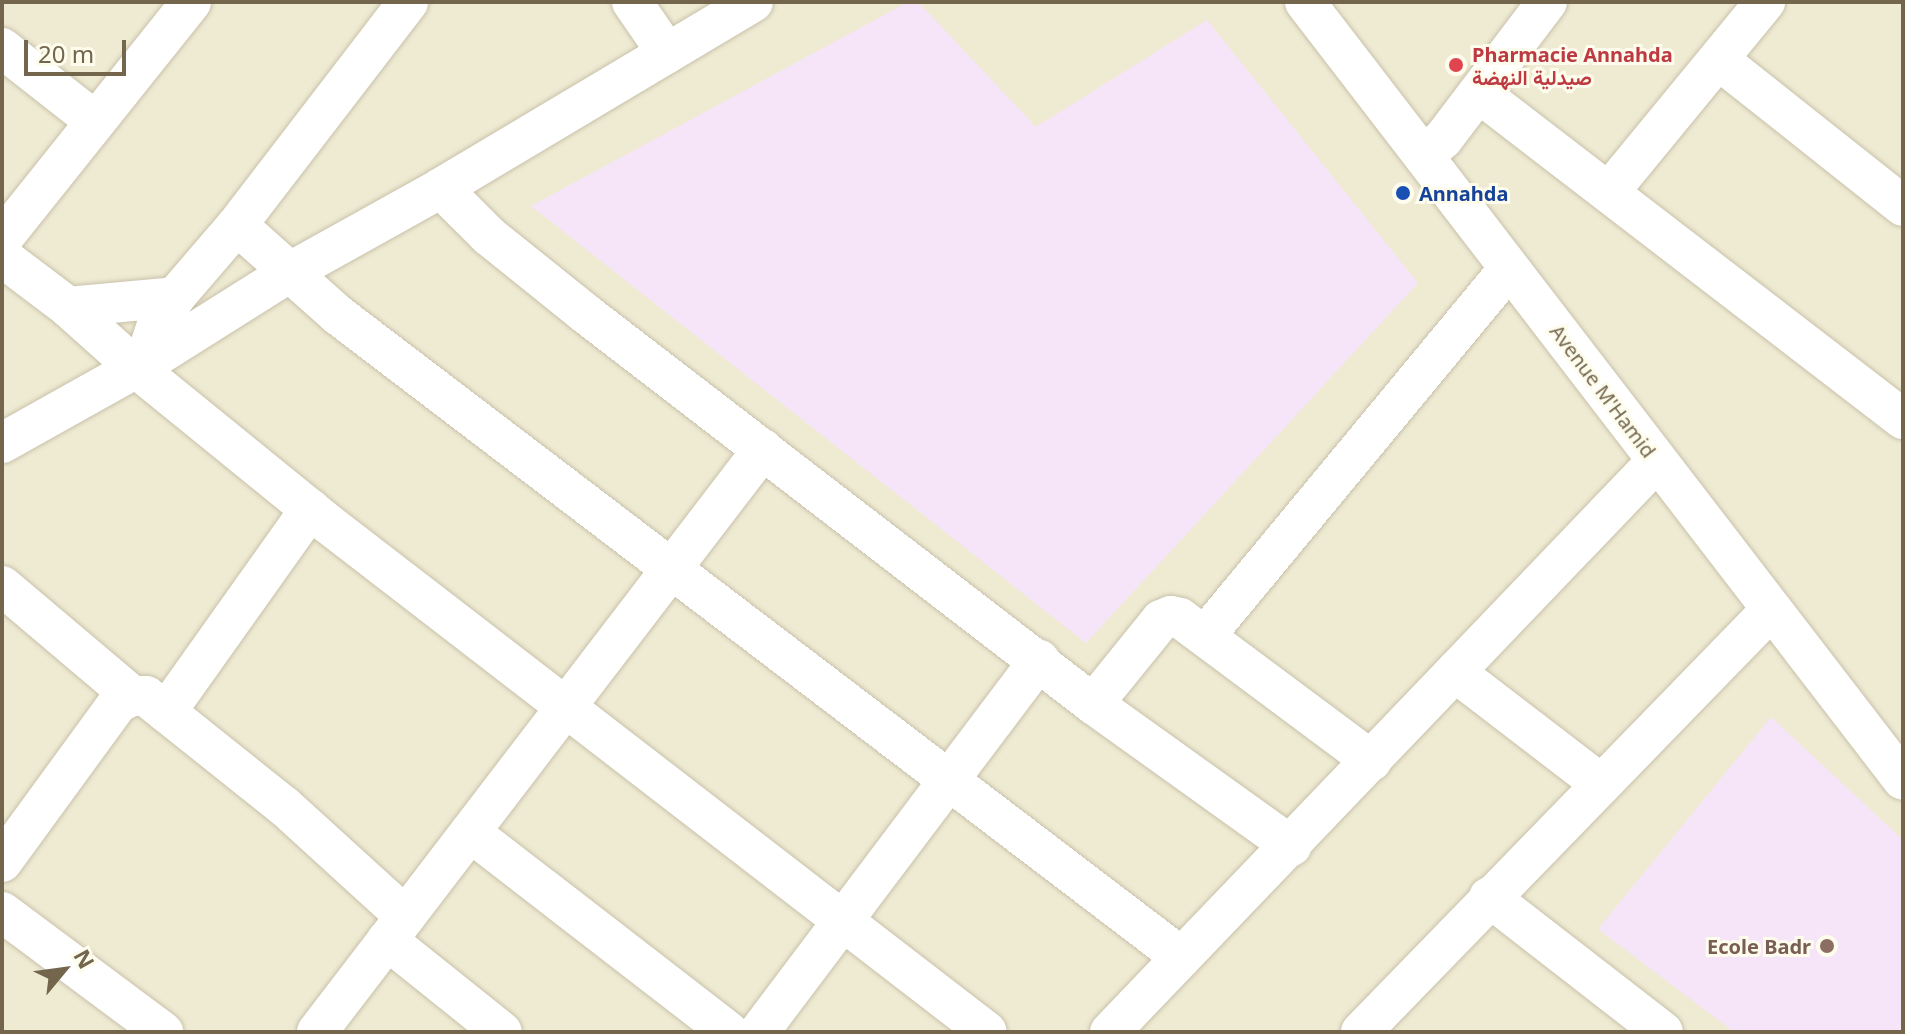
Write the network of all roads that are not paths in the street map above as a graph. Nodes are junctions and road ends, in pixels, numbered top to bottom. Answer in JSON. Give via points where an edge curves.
{"nodes":[{"id":1,"x":632,"y":2,"type":"edge"},
{"id":2,"x":753,"y":2,"type":"edge"},
{"id":3,"x":1305,"y":2,"type":"edge"},
{"id":4,"x":1547,"y":2,"type":"edge"},
{"id":5,"x":1765,"y":2,"type":"edge"},
{"id":6,"x":400,"y":5,"type":"edge"},
{"id":7,"x":179,"y":6,"type":"edge"},
{"id":8,"x":2,"y":48,"type":"edge"},
{"id":9,"x":667,"y":53,"type":"junction"},
{"id":10,"x":1719,"y":60,"type":"junction"},
{"id":11,"x":1479,"y":93,"type":"junction"},
{"id":12,"x":95,"y":121,"type":"junction"},
{"id":13,"x":1425,"y":155,"type":"junction"},
{"id":14,"x":441,"y":188,"type":"junction"},
{"id":15,"x":1609,"y":192,"type":"junction"},
{"id":16,"x":1903,"y":206,"type":"edge"},
{"id":17,"x":237,"y":225,"type":"junction"},
{"id":18,"x":2,"y":239,"type":"edge"},
{"id":19,"x":2,"y":257,"type":"edge"},
{"id":20,"x":1509,"y":268,"type":"junction"},
{"id":21,"x":292,"y":271,"type":"junction"},
{"id":22,"x":175,"y":297,"type":"junction"},
{"id":23,"x":68,"y":307,"type":"junction"},
{"id":24,"x":144,"y":363,"type":"junction"},
{"id":25,"x":1903,"y":419,"type":"edge"},
{"id":26,"x":2,"y":443,"type":"edge"},
{"id":27,"x":763,"y":449,"type":"junction"},
{"id":28,"x":1656,"y":462,"type":"junction"},
{"id":29,"x":310,"y":509,"type":"junction"},
{"id":30,"x":671,"y":569,"type":"junction"},
{"id":31,"x":2,"y":586,"type":"edge"},
{"id":32,"x":1771,"y":610,"type":"junction"},
{"id":33,"x":1205,"y":636,"type":"junction"},
{"id":34,"x":1039,"y":660,"type":"junction"},
{"id":35,"x":1455,"y":672,"type":"junction"},
{"id":36,"x":149,"y":704,"type":"junction"},
{"id":37,"x":1093,"y":704,"type":"junction"},
{"id":38,"x":566,"y":708,"type":"junction"},
{"id":39,"x":1372,"y":761,"type":"junction"},
{"id":40,"x":948,"y":780,"type":"junction"},
{"id":41,"x":1903,"y":780,"type":"edge"},
{"id":42,"x":1601,"y":784,"type":"junction"},
{"id":43,"x":470,"y":832,"type":"junction"},
{"id":44,"x":1291,"y":846,"type":"junction"},
{"id":45,"x":2,"y":862,"type":"edge"},
{"id":46,"x":1489,"y":897,"type":"junction"},
{"id":47,"x":2,"y":912,"type":"edge"},
{"id":48,"x":841,"y":919,"type":"junction"},
{"id":49,"x":396,"y":928,"type":"junction"},
{"id":50,"x":1181,"y":957,"type":"junction"},
{"id":51,"x":1642,"y":1026,"type":"edge"},
{"id":52,"x":163,"y":1032,"type":"edge"},
{"id":53,"x":317,"y":1032,"type":"edge"},
{"id":54,"x":502,"y":1032,"type":"edge"},
{"id":55,"x":729,"y":1032,"type":"edge"},
{"id":56,"x":759,"y":1032,"type":"edge"},
{"id":57,"x":987,"y":1032,"type":"edge"},
{"id":58,"x":1110,"y":1032,"type":"edge"},
{"id":59,"x":1361,"y":1032,"type":"edge"}],
"edges":[{"from":1,"to":9,"type":"street"},
{"from":2,"to":9,"type":"street"},
{"from":3,"to":13,"type":"street","name":"Avenue M'Hamid"},
{"from":4,"to":11,"type":"street"},
{"from":5,"to":10,"type":"street"},
{"from":6,"to":17,"type":"street"},
{"from":7,"to":12,"type":"street"},
{"from":8,"to":12,"type":"street"},
{"from":9,"to":14,"type":"street"},
{"from":10,"to":15,"type":"street"},
{"from":10,"to":16,"type":"street"},
{"from":11,"to":13,"type":"street"},
{"from":11,"to":15,"type":"street"},
{"from":12,"to":18,"type":"street"},
{"from":13,"to":20,"type":"street","name":"Avenue M'Hamid"},
{"from":14,"to":21,"type":"street"},
{"from":14,"to":27,"type":"street","via":[[489,236]]},
{"from":15,"to":25,"type":"street"},
{"from":17,"to":21,"type":"street"},
{"from":17,"to":22,"type":"street"},
{"from":19,"to":23,"type":"street"},
{"from":20,"to":28,"type":"street","name":"Avenue M'Hamid"},
{"from":20,"to":33,"type":"street"},
{"from":21,"to":24,"type":"street"},
{"from":21,"to":30,"type":"street","via":[[338,315]]},
{"from":22,"to":23,"type":"street"},
{"from":22,"to":24,"type":"street","via":[[157,325]]},
{"from":23,"to":24,"type":"street"},
{"from":24,"to":26,"type":"street"},
{"from":24,"to":29,"type":"street"},
{"from":27,"to":30,"type":"street"},
{"from":27,"to":34,"type":"street"},
{"from":28,"to":32,"type":"street","name":"Avenue M'Hamid"},
{"from":28,"to":35,"type":"street"},
{"from":29,"to":36,"type":"street"},
{"from":29,"to":38,"type":"street"},
{"from":30,"to":38,"type":"street"},
{"from":30,"to":40,"type":"street"},
{"from":31,"to":36,"type":"street"},
{"from":32,"to":41,"type":"street","name":"Avenue M'Hamid"},
{"from":32,"to":42,"type":"street"},
{"from":33,"to":37,"type":"street","via":[[1180,618],[1161,620]]},
{"from":33,"to":39,"type":"street"},
{"from":34,"to":37,"type":"street"},
{"from":34,"to":40,"type":"street"},
{"from":35,"to":39,"type":"street"},
{"from":35,"to":42,"type":"street"},
{"from":36,"to":45,"type":"street","via":[[118,703]]},
{"from":36,"to":49,"type":"street","via":[[284,806]]},
{"from":37,"to":44,"type":"street"},
{"from":38,"to":43,"type":"street"},
{"from":38,"to":48,"type":"street"},
{"from":39,"to":44,"type":"street"},
{"from":40,"to":48,"type":"street"},
{"from":40,"to":50,"type":"street"},
{"from":42,"to":46,"type":"street"},
{"from":43,"to":49,"type":"street"},
{"from":43,"to":55,"type":"street"},
{"from":44,"to":50,"type":"street"},
{"from":46,"to":51,"type":"street"},
{"from":46,"to":59,"type":"street"},
{"from":47,"to":52,"type":"street"},
{"from":48,"to":56,"type":"street"},
{"from":48,"to":57,"type":"street"},
{"from":49,"to":53,"type":"street"},
{"from":49,"to":54,"type":"street"},
{"from":50,"to":58,"type":"street"}]}
